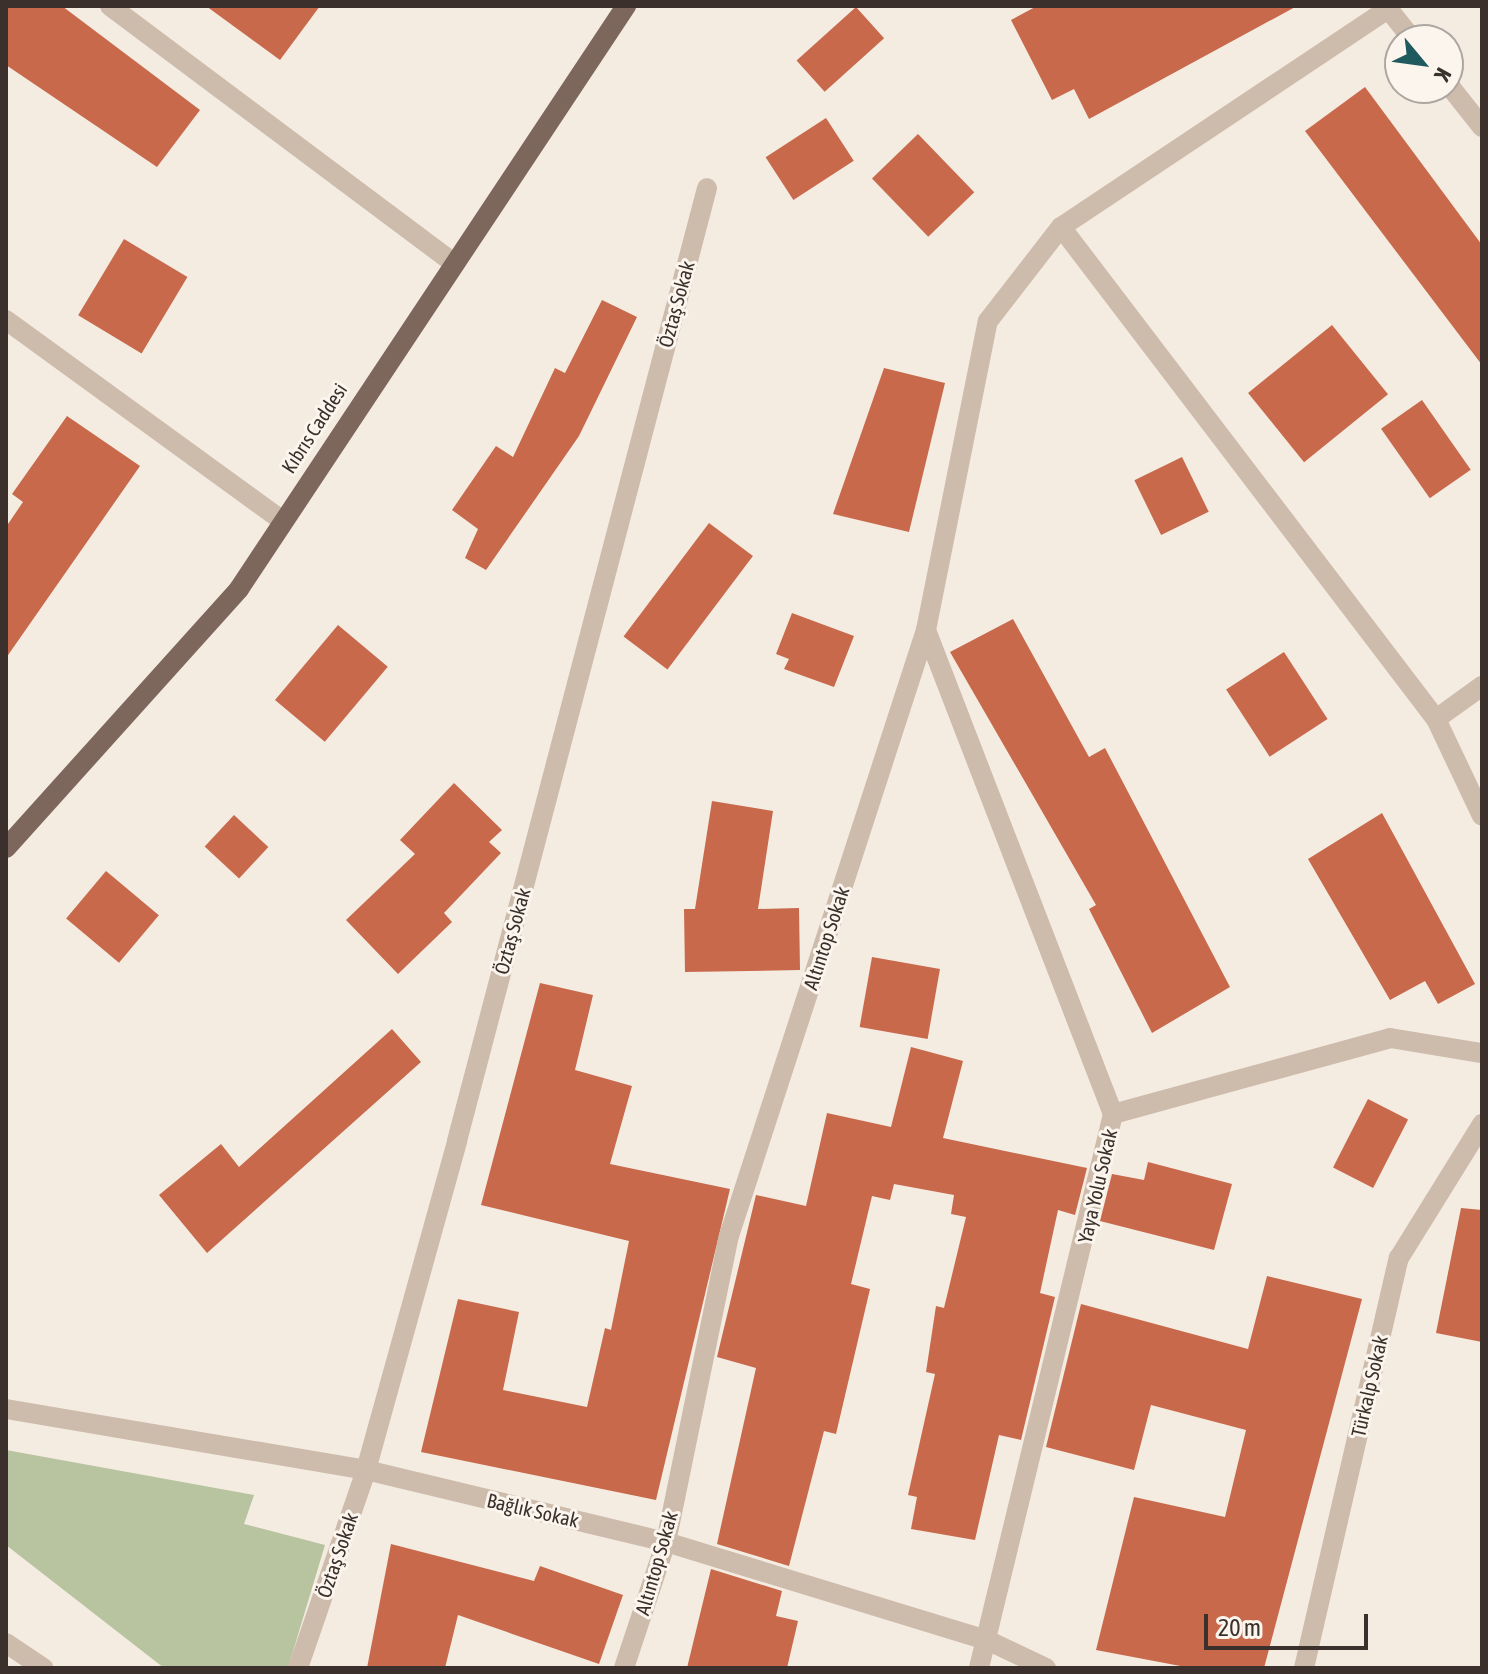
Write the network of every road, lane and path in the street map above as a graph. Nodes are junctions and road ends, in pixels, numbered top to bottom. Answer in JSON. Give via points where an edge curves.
{"nodes":[{"id":1,"x":110,"y":6,"type":"edge"},
{"id":2,"x":626,"y":6,"type":"edge"},
{"id":3,"x":1387,"y":7,"type":"edge"},
{"id":4,"x":1400,"y":24,"type":"edge"},
{"id":5,"x":1464,"y":104,"type":"edge"},
{"id":6,"x":1482,"y":127,"type":"edge"},
{"id":7,"x":707,"y":188,"type":"dead end"},
{"id":8,"x":1061,"y":227,"type":"junction"},
{"id":9,"x":452,"y":262,"type":"junction"},
{"id":10,"x":6,"y":320,"type":"edge"},
{"id":11,"x":283,"y":521,"type":"junction"},
{"id":12,"x":926,"y":630,"type":"junction"},
{"id":13,"x":1482,"y":686,"type":"edge"},
{"id":14,"x":1436,"y":719,"type":"junction"},
{"id":15,"x":1482,"y":816,"type":"edge"},
{"id":16,"x":6,"y":848,"type":"edge"},
{"id":17,"x":1482,"y":1053,"type":"edge"},
{"id":18,"x":1113,"y":1114,"type":"junction"},
{"id":19,"x":1482,"y":1124,"type":"edge"},
{"id":20,"x":6,"y":1409,"type":"edge"},
{"id":21,"x":366,"y":1470,"type":"junction"},
{"id":22,"x":666,"y":1542,"type":"junction"},
{"id":23,"x":989,"y":1641,"type":"junction"},
{"id":24,"x":6,"y":1643,"type":"edge"},
{"id":25,"x":43,"y":1668,"type":"edge"},
{"id":26,"x":298,"y":1668,"type":"edge"},
{"id":27,"x":624,"y":1668,"type":"edge"},
{"id":28,"x":979,"y":1668,"type":"edge"},
{"id":29,"x":1046,"y":1668,"type":"edge"},
{"id":30,"x":1304,"y":1668,"type":"edge"}],
"edges":[{"from":1,"to":9,"type":"street"},
{"from":2,"to":9,"type":"main road","name":"Kıbrıs Caddesi"},
{"from":3,"to":4,"type":"street"},
{"from":3,"to":8,"type":"street","name":"Altıntop Sokak"},
{"from":5,"to":6,"type":"street"},
{"from":7,"to":21,"type":"street","name":"Öztaş Sokak"},
{"from":8,"to":12,"type":"street","name":"Altıntop Sokak","via":[[988,321]]},
{"from":8,"to":14,"type":"street"},
{"from":9,"to":11,"type":"main road","name":"Kıbrıs Caddesi"},
{"from":10,"to":11,"type":"street"},
{"from":11,"to":16,"type":"main road","name":"Kıbrıs Caddesi","via":[[239,589]]},
{"from":12,"to":18,"type":"street","name":"Yaya Yolu Sokak"},
{"from":12,"to":22,"type":"street","name":"Altıntop Sokak","via":[[729,1236]]},
{"from":13,"to":14,"type":"street"},
{"from":14,"to":15,"type":"street"},
{"from":17,"to":18,"type":"street","via":[[1390,1038]]},
{"from":18,"to":23,"type":"street","name":"Yaya Yolu Sokak"},
{"from":19,"to":30,"type":"street","name":"Türkalp Sokak","via":[[1399,1258]]},
{"from":20,"to":21,"type":"street","name":"Bağlık Sokak"},
{"from":21,"to":22,"type":"street","name":"Bağlık Sokak"},
{"from":21,"to":26,"type":"street","name":"Öztaş Sokak"},
{"from":22,"to":23,"type":"street","name":"Bağlık Sokak"},
{"from":22,"to":27,"type":"street","name":"Altıntop Sokak"},
{"from":23,"to":28,"type":"street","name":"Yaya Yolu Sokak"},
{"from":23,"to":29,"type":"street","name":"Bağlık Sokak"},
{"from":24,"to":25,"type":"street"}]}
